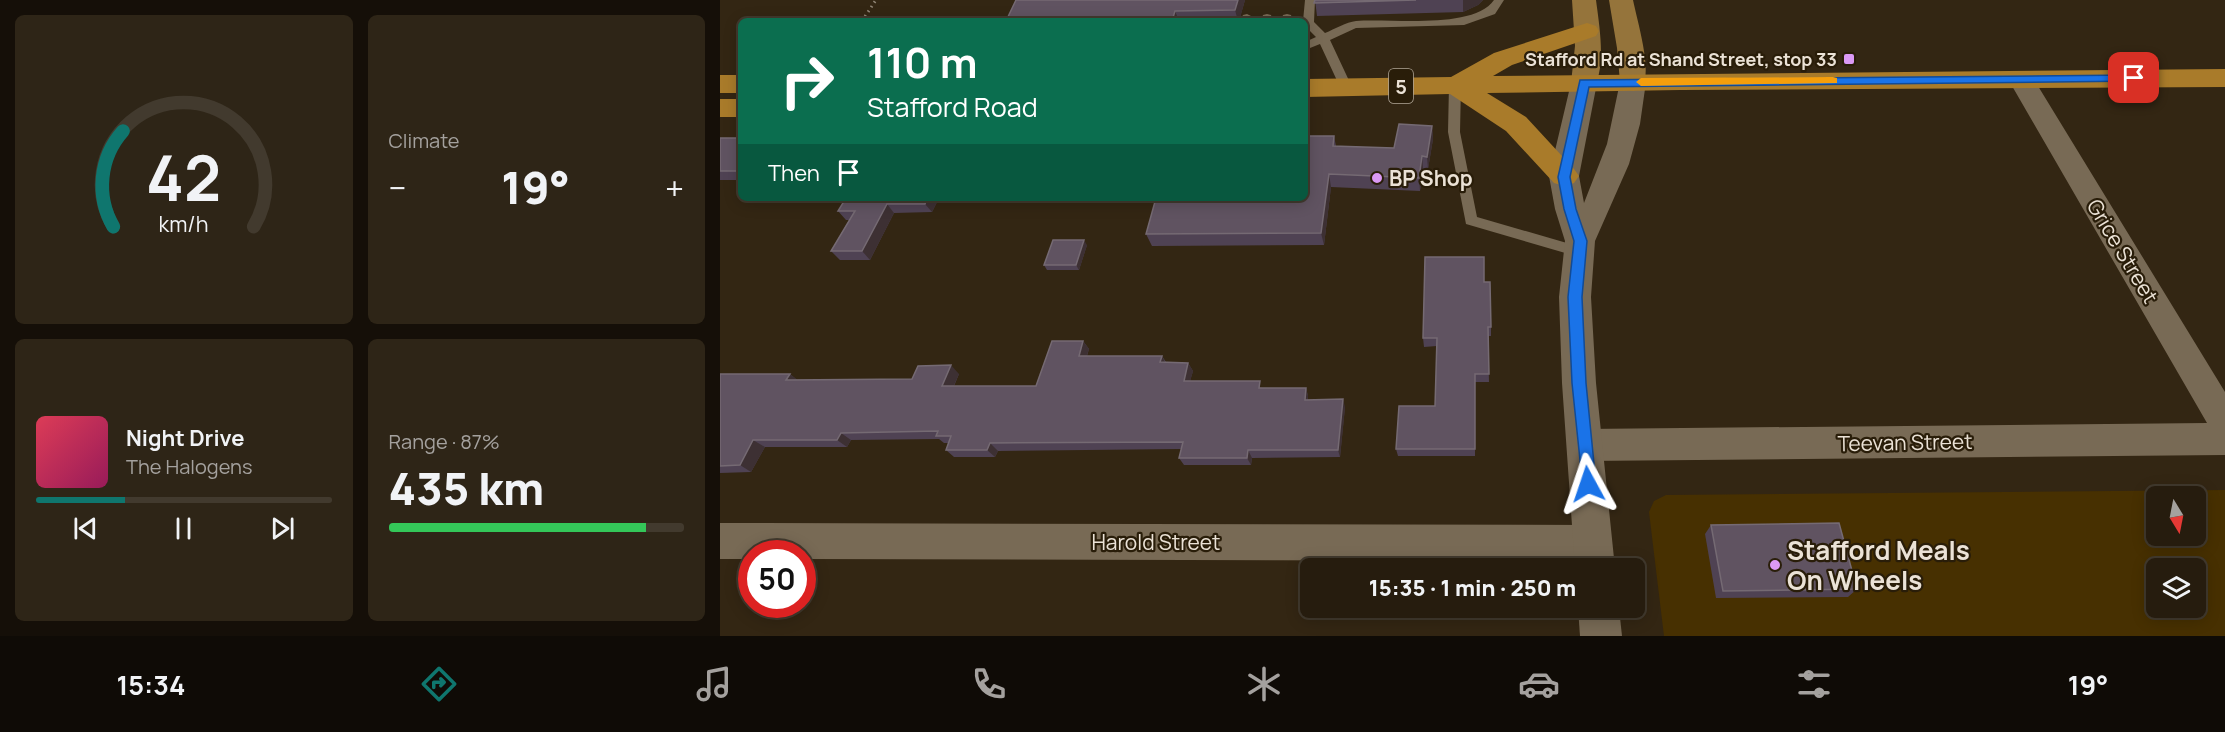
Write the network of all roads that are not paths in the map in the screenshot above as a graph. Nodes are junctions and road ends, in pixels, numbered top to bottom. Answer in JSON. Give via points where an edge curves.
{"nodes":[{"id":1,"x":1310,"y":0,"type":"edge"},
{"id":2,"x":1499,"y":0,"type":"edge"},
{"id":3,"x":1584,"y":0,"type":"edge"},
{"id":4,"x":1622,"y":0,"type":"edge"},
{"id":5,"x":1307,"y":18,"type":"edge"},
{"id":6,"x":1308,"y":26,"type":"edge"},
{"id":7,"x":1587,"y":31,"type":"junction"},
{"id":8,"x":1323,"y":37,"type":"junction"},
{"id":9,"x":1308,"y":44,"type":"edge"},
{"id":10,"x":2225,"y":78,"type":"edge"},
{"id":11,"x":2021,"y":79,"type":"junction"},
{"id":12,"x":1633,"y":82,"type":"junction"},
{"id":13,"x":1584,"y":83,"type":"junction"},
{"id":14,"x":720,"y":84,"type":"edge"},
{"id":15,"x":738,"y":84,"type":"edge"},
{"id":16,"x":1455,"y":85,"type":"junction"},
{"id":17,"x":1308,"y":87,"type":"edge"},
{"id":18,"x":1346,"y":87,"type":"junction"},
{"id":19,"x":720,"y":108,"type":"edge"},
{"id":20,"x":738,"y":108,"type":"edge"},
{"id":21,"x":1564,"y":177,"type":"junction"},
{"id":22,"x":1580,"y":247,"type":"junction"},
{"id":23,"x":2225,"y":423,"type":"edge"},
{"id":24,"x":2225,"y":439,"type":"edge"},
{"id":25,"x":1585,"y":445,"type":"junction"},
{"id":26,"x":720,"y":541,"type":"edge"},
{"id":27,"x":1594,"y":556,"type":"edge"},
{"id":28,"x":1600,"y":618,"type":"edge"},
{"id":29,"x":1601,"y":636,"type":"edge"}],
"edges":[{"from":1,"to":5,"type":"lane"},
{"from":2,"to":8,"type":"lane","via":[[1491,12],[1464,22],[1354,25]]},
{"from":3,"to":7,"type":"main road"},
{"from":4,"to":12,"type":"main road"},
{"from":6,"to":8,"type":"lane"},
{"from":7,"to":13,"type":"main road"},
{"from":7,"to":16,"type":"highway","via":[[1503,59]]},
{"from":8,"to":9,"type":"lane"},
{"from":8,"to":18,"type":"lane"},
{"from":10,"to":11,"type":"highway","number":"5"},
{"from":11,"to":12,"type":"highway","number":"5"},
{"from":11,"to":23,"type":"street","name":"Grice Street"},
{"from":12,"to":13,"type":"highway","number":"5"},
{"from":12,"to":22,"type":"main road","via":[[1630,116],[1605,193]]},
{"from":13,"to":16,"type":"highway","number":"5"},
{"from":13,"to":21,"type":"main road"},
{"from":14,"to":15,"type":"highway"},
{"from":16,"to":18,"type":"highway","number":"5"},
{"from":16,"to":21,"type":"highway","via":[[1515,124]]},
{"from":16,"to":22,"type":"lane","via":[[1454,132],[1471,220]]},
{"from":17,"to":18,"type":"highway","number":"5"},
{"from":19,"to":20,"type":"highway"},
{"from":21,"to":22,"type":"main road"},
{"from":22,"to":25,"type":"main road","via":[[1575,297]]},
{"from":24,"to":25,"type":"street","name":"Teevan Street"},
{"from":25,"to":27,"type":"main road"},
{"from":26,"to":27,"type":"street","name":"Harold Street"},
{"from":28,"to":29,"type":"main road"}]}
